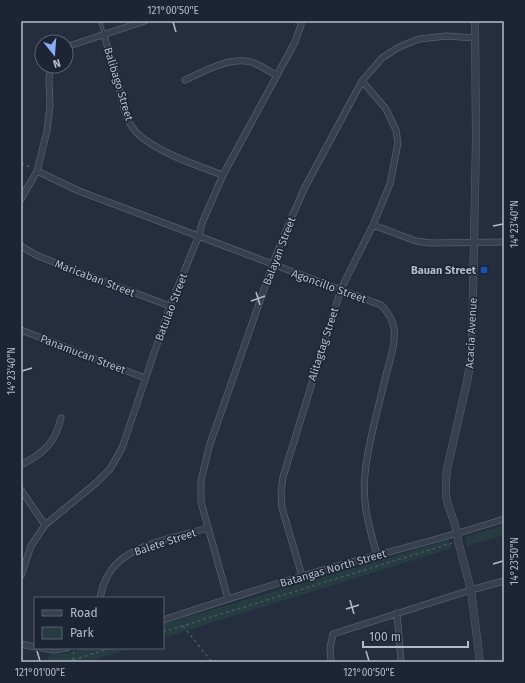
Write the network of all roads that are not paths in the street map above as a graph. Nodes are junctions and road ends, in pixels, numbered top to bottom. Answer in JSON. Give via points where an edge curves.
{"nodes":[{"id":1,"x":100,"y":21,"type":"edge"},
{"id":2,"x":145,"y":21,"type":"edge"},
{"id":3,"x":301,"y":21,"type":"edge"},
{"id":4,"x":475,"y":21,"type":"edge"},
{"id":5,"x":104,"y":34,"type":"junction"},
{"id":6,"x":475,"y":38,"type":"junction"},
{"id":7,"x":74,"y":44,"type":"edge"},
{"id":8,"x":49,"y":74,"type":"edge"},
{"id":9,"x":276,"y":76,"type":"junction"},
{"id":10,"x":185,"y":80,"type":"dead end"},
{"id":11,"x":362,"y":81,"type":"junction"},
{"id":12,"x":37,"y":171,"type":"junction"},
{"id":13,"x":223,"y":175,"type":"junction"},
{"id":14,"x":21,"y":199,"type":"edge"},
{"id":15,"x":372,"y":225,"type":"junction"},
{"id":16,"x":199,"y":235,"type":"junction"},
{"id":17,"x":473,"y":242,"type":"junction"},
{"id":18,"x":504,"y":242,"type":"edge"},
{"id":19,"x":21,"y":246,"type":"edge"},
{"id":20,"x":273,"y":265,"type":"junction"},
{"id":21,"x":341,"y":289,"type":"junction"},
{"id":22,"x":170,"y":306,"type":"junction"},
{"id":23,"x":21,"y":330,"type":"edge"},
{"id":24,"x":145,"y":378,"type":"junction"},
{"id":25,"x":61,"y":418,"type":"dead end"},
{"id":26,"x":21,"y":465,"type":"edge"},
{"id":27,"x":21,"y":490,"type":"edge"},
{"id":28,"x":504,"y":519,"type":"edge"},
{"id":29,"x":45,"y":525,"type":"junction"},
{"id":30,"x":208,"y":528,"type":"junction"},
{"id":31,"x":458,"y":538,"type":"junction"},
{"id":32,"x":377,"y":555,"type":"junction"},
{"id":33,"x":21,"y":576,"type":"edge"},
{"id":34,"x":302,"y":576,"type":"junction"},
{"id":35,"x":504,"y":581,"type":"edge"},
{"id":36,"x":471,"y":590,"type":"junction"},
{"id":37,"x":100,"y":597,"type":"edge"},
{"id":38,"x":228,"y":600,"type":"junction"},
{"id":39,"x":397,"y":613,"type":"junction"},
{"id":40,"x":164,"y":620,"type":"edge"},
{"id":41,"x":21,"y":644,"type":"edge"},
{"id":42,"x":34,"y":647,"type":"edge"},
{"id":43,"x":48,"y":649,"type":"edge"},
{"id":44,"x":60,"y":649,"type":"edge"},
{"id":45,"x":331,"y":662,"type":"edge"},
{"id":46,"x":401,"y":662,"type":"edge"},
{"id":47,"x":480,"y":662,"type":"edge"}],
"edges":[{"from":1,"to":5,"type":"lane"},
{"from":2,"to":5,"type":"street"},
{"from":3,"to":9,"type":"street","name":"Batulao Street","via":[[295,42]]},
{"from":4,"to":6,"type":"street","name":"Acacia Avenue"},
{"from":5,"to":7,"type":"street"},
{"from":5,"to":13,"type":"street","name":"Balibago Street","via":[[123,106],[132,127],[146,141],[180,159]]},
{"from":6,"to":11,"type":"street","name":"Balayan Street","via":[[446,36],[419,39],[399,47],[382,58]]},
{"from":6,"to":17,"type":"street","name":"Acacia Avenue"},
{"from":8,"to":12,"type":"street","via":[[47,131]]},
{"from":9,"to":10,"type":"street","via":[[251,62],[236,61]]},
{"from":9,"to":13,"type":"street","name":"Batulao Street"},
{"from":11,"to":15,"type":"street","name":"Alitagtag Street","via":[[386,108],[396,130],[398,143],[390,184]]},
{"from":11,"to":20,"type":"street","name":"Balayan Street","via":[[305,187]]},
{"from":12,"to":14,"type":"street"},
{"from":12,"to":16,"type":"street","name":"Agoncillo Street","via":[[79,190]]},
{"from":13,"to":16,"type":"street","name":"Batulao Street"},
{"from":15,"to":17,"type":"street","via":[[416,241]]},
{"from":15,"to":21,"type":"street","name":"Alitagtag Street"},
{"from":16,"to":20,"type":"street","name":"Agoncillo Street"},
{"from":16,"to":22,"type":"street","name":"Batulao Street"},
{"from":17,"to":18,"type":"street"},
{"from":17,"to":31,"type":"street","name":"Acacia Avenue","via":[[470,364],[446,483],[447,500]]},
{"from":19,"to":22,"type":"street","name":"Maricaban Street","via":[[63,266]]},
{"from":20,"to":21,"type":"street","name":"Agoncillo Street"},
{"from":20,"to":30,"type":"street","name":"Balayan Street","via":[[209,447],[201,480],[201,502]]},
{"from":21,"to":32,"type":"street","name":"Agoncillo Street","via":[[381,305],[389,314],[394,328],[394,344],[365,474],[365,512]]},
{"from":21,"to":34,"type":"street","name":"Alitagtag Street","via":[[283,477],[282,508]]},
{"from":22,"to":24,"type":"street","name":"Batulao Street"},
{"from":23,"to":24,"type":"street","name":"Panamucan Street"},
{"from":24,"to":29,"type":"street","name":"Batulao Street","via":[[122,448],[110,469]]},
{"from":25,"to":26,"type":"street","via":[[58,432],[52,441],[36,457]]},
{"from":27,"to":29,"type":"street"},
{"from":28,"to":31,"type":"street","name":"Batangas North Street"},
{"from":29,"to":33,"type":"street","name":"Batulao Street","via":[[31,546]]},
{"from":30,"to":37,"type":"street","name":"Balete Street","via":[[150,544],[130,553],[118,561],[110,572]]},
{"from":30,"to":38,"type":"street","name":"Balayan Street"},
{"from":31,"to":32,"type":"street","name":"Batangas North Street"},
{"from":31,"to":36,"type":"street","name":"Acacia Avenue"},
{"from":32,"to":34,"type":"street","name":"Batangas North Street"},
{"from":34,"to":38,"type":"street","name":"Batangas North Street"},
{"from":35,"to":36,"type":"street"},
{"from":36,"to":39,"type":"street"},
{"from":36,"to":47,"type":"street","name":"Acacia Avenue"},
{"from":38,"to":40,"type":"street","name":"Batangas North Street"},
{"from":39,"to":45,"type":"street","via":[[333,634]]},
{"from":39,"to":46,"type":"street"},
{"from":41,"to":42,"type":"street"},
{"from":43,"to":44,"type":"street"}]}
